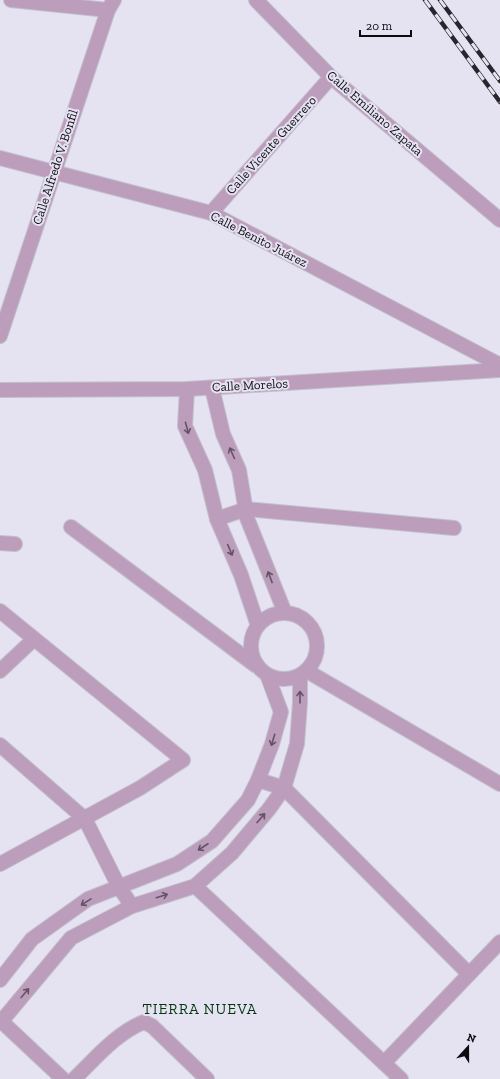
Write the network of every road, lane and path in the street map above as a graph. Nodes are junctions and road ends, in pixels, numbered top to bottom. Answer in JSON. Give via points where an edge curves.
{"nodes":[{"id":1,"x":11,"y":0,"type":"edge"},
{"id":2,"x":256,"y":0,"type":"edge"},
{"id":3,"x":111,"y":5,"type":"edge"},
{"id":4,"x":332,"y":77,"type":"junction"},
{"id":5,"x":0,"y":158,"type":"edge"},
{"id":6,"x":54,"y":172,"type":"junction"},
{"id":7,"x":211,"y":213,"type":"junction"},
{"id":8,"x":500,"y":220,"type":"edge"},
{"id":9,"x":0,"y":336,"type":"edge"},
{"id":10,"x":500,"y":365,"type":"edge"},
{"id":11,"x":500,"y":370,"type":"edge"},
{"id":12,"x":212,"y":388,"type":"junction"},
{"id":13,"x":187,"y":389,"type":"junction"},
{"id":14,"x":0,"y":390,"type":"edge"},
{"id":15,"x":246,"y":509,"type":"junction"},
{"id":16,"x":217,"y":518,"type":"junction"},
{"id":17,"x":71,"y":526,"type":"dead end"},
{"id":18,"x":454,"y":528,"type":"dead end"},
{"id":19,"x":0,"y":543,"type":"edge"},
{"id":20,"x":15,"y":544,"type":"dead end"},
{"id":21,"x":0,"y":611,"type":"edge"},
{"id":22,"x":284,"y":613,"type":"junction"},
{"id":23,"x":257,"y":624,"type":"junction"},
{"id":24,"x":34,"y":639,"type":"junction"},
{"id":25,"x":255,"y":665,"type":"junction"},
{"id":26,"x":0,"y":671,"type":"edge"},
{"id":27,"x":304,"y":674,"type":"junction"},
{"id":28,"x":268,"y":677,"type":"junction"},
{"id":29,"x":0,"y":745,"type":"edge"},
{"id":30,"x":258,"y":780,"type":"junction"},
{"id":31,"x":500,"y":784,"type":"edge"},
{"id":32,"x":284,"y":788,"type":"junction"},
{"id":33,"x":85,"y":819,"type":"junction"},
{"id":34,"x":0,"y":864,"type":"edge"},
{"id":35,"x":195,"y":886,"type":"junction"},
{"id":36,"x":119,"y":887,"type":"junction"},
{"id":37,"x":132,"y":906,"type":"junction"},
{"id":38,"x":500,"y":942,"type":"edge"},
{"id":39,"x":469,"y":974,"type":"junction"},
{"id":40,"x":0,"y":980,"type":"edge"},
{"id":41,"x":0,"y":1022,"type":"edge"},
{"id":42,"x":384,"y":1062,"type":"junction"},
{"id":43,"x":64,"y":1079,"type":"edge"},
{"id":44,"x":74,"y":1079,"type":"edge"},
{"id":45,"x":207,"y":1079,"type":"edge"},
{"id":46,"x":401,"y":1079,"type":"edge"}],
"edges":[{"from":1,"to":3,"type":"street"},
{"from":2,"to":4,"type":"street","name":"Calle Emiliano Zapata"},
{"from":3,"to":6,"type":"street","name":"Calle Alfredo V. Bonfil"},
{"from":4,"to":7,"type":"street","name":"Calle Vicente Guerrero"},
{"from":4,"to":8,"type":"street","name":"Calle Emiliano Zapata"},
{"from":5,"to":6,"type":"street","name":"Calle Benito Juárez"},
{"from":6,"to":7,"type":"street","name":"Calle Benito Juárez"},
{"from":6,"to":9,"type":"street","name":"Calle Alfredo V. Bonfil"},
{"from":7,"to":10,"type":"street","name":"Calle Benito Juárez"},
{"from":11,"to":12,"type":"street","name":"Calle Morelos"},
{"from":12,"to":13,"type":"street","name":"Calle Morelos"},
{"from":15,"to":12,"type":"street","one_way":true,"via":[[239,470],[223,434]]},
{"from":13,"to":14,"type":"street","name":"Calle Morelos"},
{"from":13,"to":16,"type":"street","one_way":true,"via":[[185,426],[205,470]]},
{"from":15,"to":16,"type":"street"},
{"from":15,"to":18,"type":"street"},
{"from":22,"to":15,"type":"street","one_way":true,"via":[[247,518]]},
{"from":16,"to":23,"type":"street","one_way":true,"via":[[241,575]]},
{"from":17,"to":25,"type":"street"},
{"from":19,"to":20,"type":"street"},
{"from":21,"to":24,"type":"street"},
{"from":22,"to":23,"type":"street","via":[[276,612]]},
{"from":22,"to":27,"type":"street","via":[[298,615],[314,630],[318,651]]},
{"from":23,"to":25,"type":"street","via":[[249,644]]},
{"from":24,"to":26,"type":"street"},
{"from":24,"to":33,"type":"street","via":[[183,760]]},
{"from":25,"to":28,"type":"street"},
{"from":27,"to":28,"type":"street","via":[[286,680]]},
{"from":27,"to":31,"type":"street"},
{"from":32,"to":27,"type":"street","one_way":true,"via":[[297,744]]},
{"from":28,"to":30,"type":"street","one_way":true,"via":[[281,712]]},
{"from":29,"to":33,"type":"street"},
{"from":30,"to":32,"type":"street"},
{"from":30,"to":36,"type":"street","one_way":true,"via":[[248,800],[212,841],[177,864]]},
{"from":35,"to":32,"type":"street","one_way":true,"via":[[232,853]]},
{"from":32,"to":39,"type":"street"},
{"from":33,"to":34,"type":"street"},
{"from":33,"to":36,"type":"street"},
{"from":37,"to":35,"type":"street","one_way":true},
{"from":35,"to":42,"type":"street"},
{"from":36,"to":37,"type":"street"},
{"from":36,"to":40,"type":"street","one_way":true,"via":[[88,899],[32,939]]},
{"from":41,"to":37,"type":"street","one_way":true,"via":[[71,938]]},
{"from":38,"to":39,"type":"street"},
{"from":39,"to":42,"type":"street"},
{"from":41,"to":43,"type":"street"},
{"from":42,"to":46,"type":"street"},
{"from":44,"to":45,"type":"street","via":[[110,1044],[134,1026],[144,1022],[152,1026]]}]}
